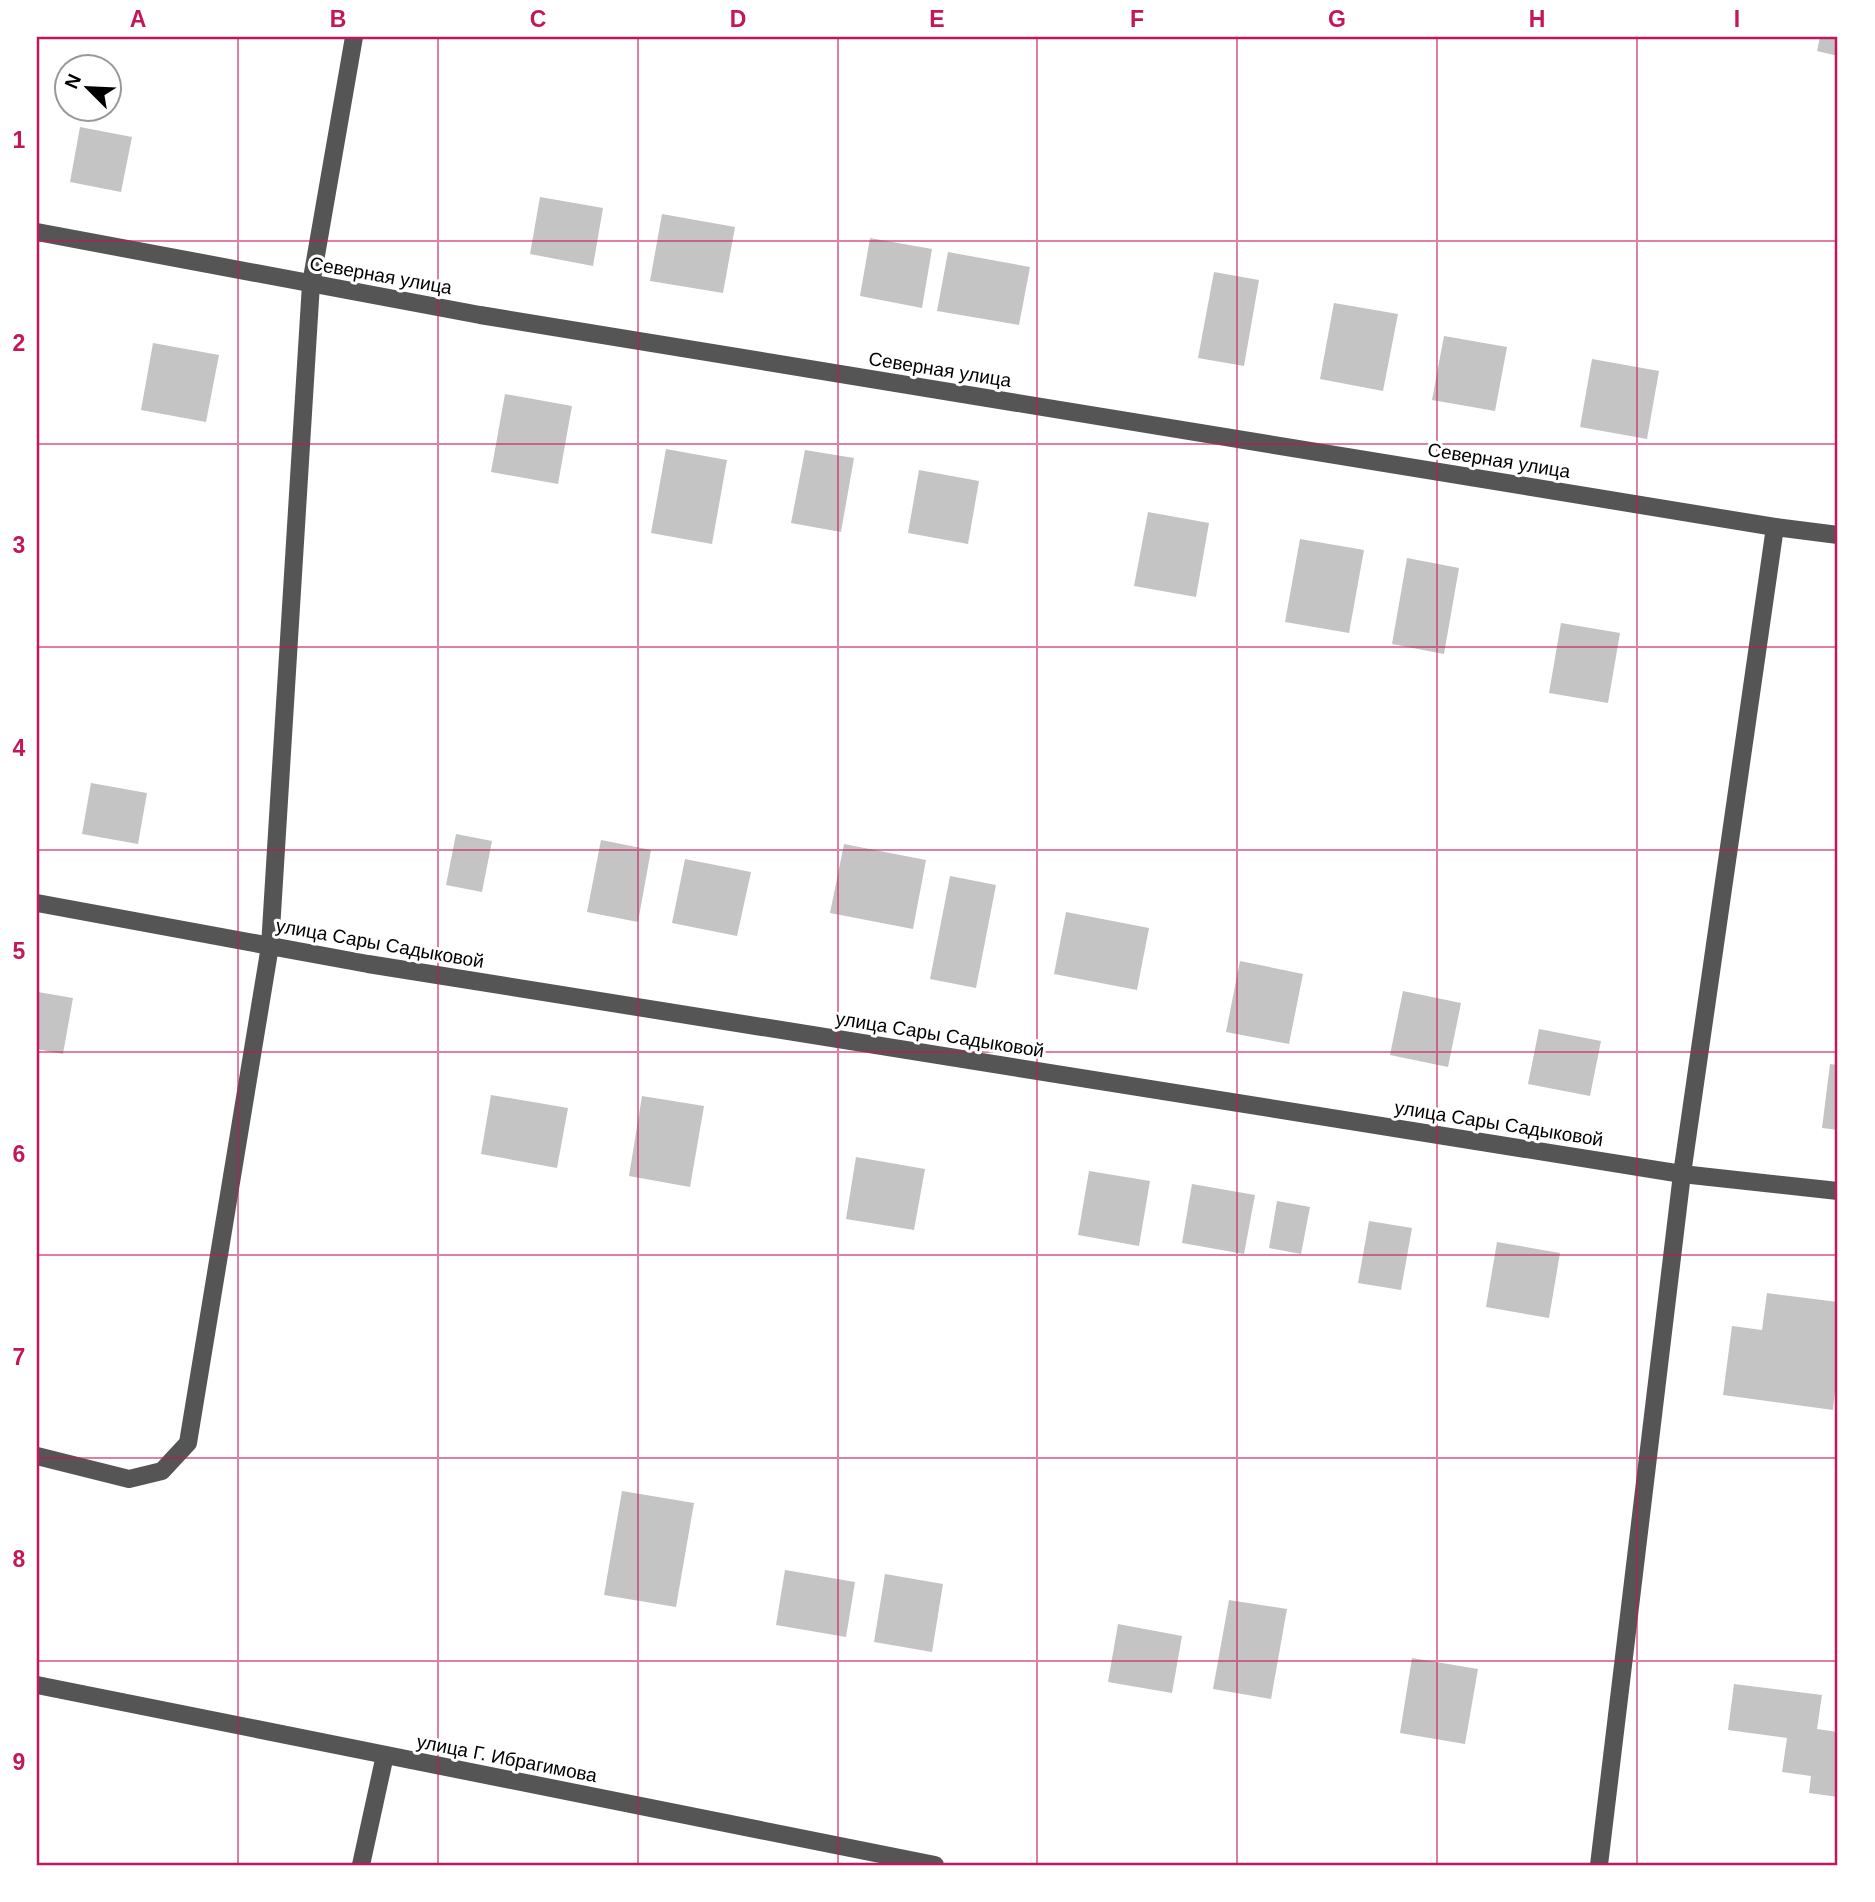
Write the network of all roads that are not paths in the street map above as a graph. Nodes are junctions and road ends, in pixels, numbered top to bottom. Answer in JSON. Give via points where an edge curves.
{"nodes":[{"id":1,"x":354,"y":37,"type":"edge"},
{"id":2,"x":37,"y":232,"type":"edge"},
{"id":3,"x":311,"y":284,"type":"junction"},
{"id":4,"x":1775,"y":527,"type":"junction"},
{"id":5,"x":1838,"y":534,"type":"edge"},
{"id":6,"x":37,"y":903,"type":"edge"},
{"id":7,"x":270,"y":946,"type":"junction"},
{"id":8,"x":1682,"y":1174,"type":"junction"},
{"id":9,"x":1838,"y":1191,"type":"edge"},
{"id":10,"x":37,"y":1456,"type":"edge"},
{"id":11,"x":37,"y":1685,"type":"edge"},
{"id":12,"x":385,"y":1755,"type":"junction"},
{"id":13,"x":361,"y":1865,"type":"edge"},
{"id":14,"x":936,"y":1865,"type":"edge"},
{"id":15,"x":1599,"y":1865,"type":"edge"}],
"edges":[{"from":1,"to":3,"type":"street"},
{"from":2,"to":3,"type":"street","name":"Северная улица"},
{"from":3,"to":4,"type":"street","name":"Северная улица"},
{"from":3,"to":7,"type":"street"},
{"from":4,"to":5,"type":"street","name":"Северная улица"},
{"from":4,"to":8,"type":"street"},
{"from":6,"to":7,"type":"street","name":"улица Сары Садыковой"},
{"from":7,"to":8,"type":"street","name":"улица Сары Садыковой"},
{"from":7,"to":10,"type":"street","via":[[188,1443],[162,1471],[129,1479]]},
{"from":8,"to":9,"type":"street","name":"улица Сары Садыковой"},
{"from":8,"to":15,"type":"street"},
{"from":11,"to":12,"type":"street","name":"улица Г. Ибрагимова"},
{"from":12,"to":13,"type":"street"},
{"from":12,"to":14,"type":"street","name":"улица Г. Ибрагимова"}]}
